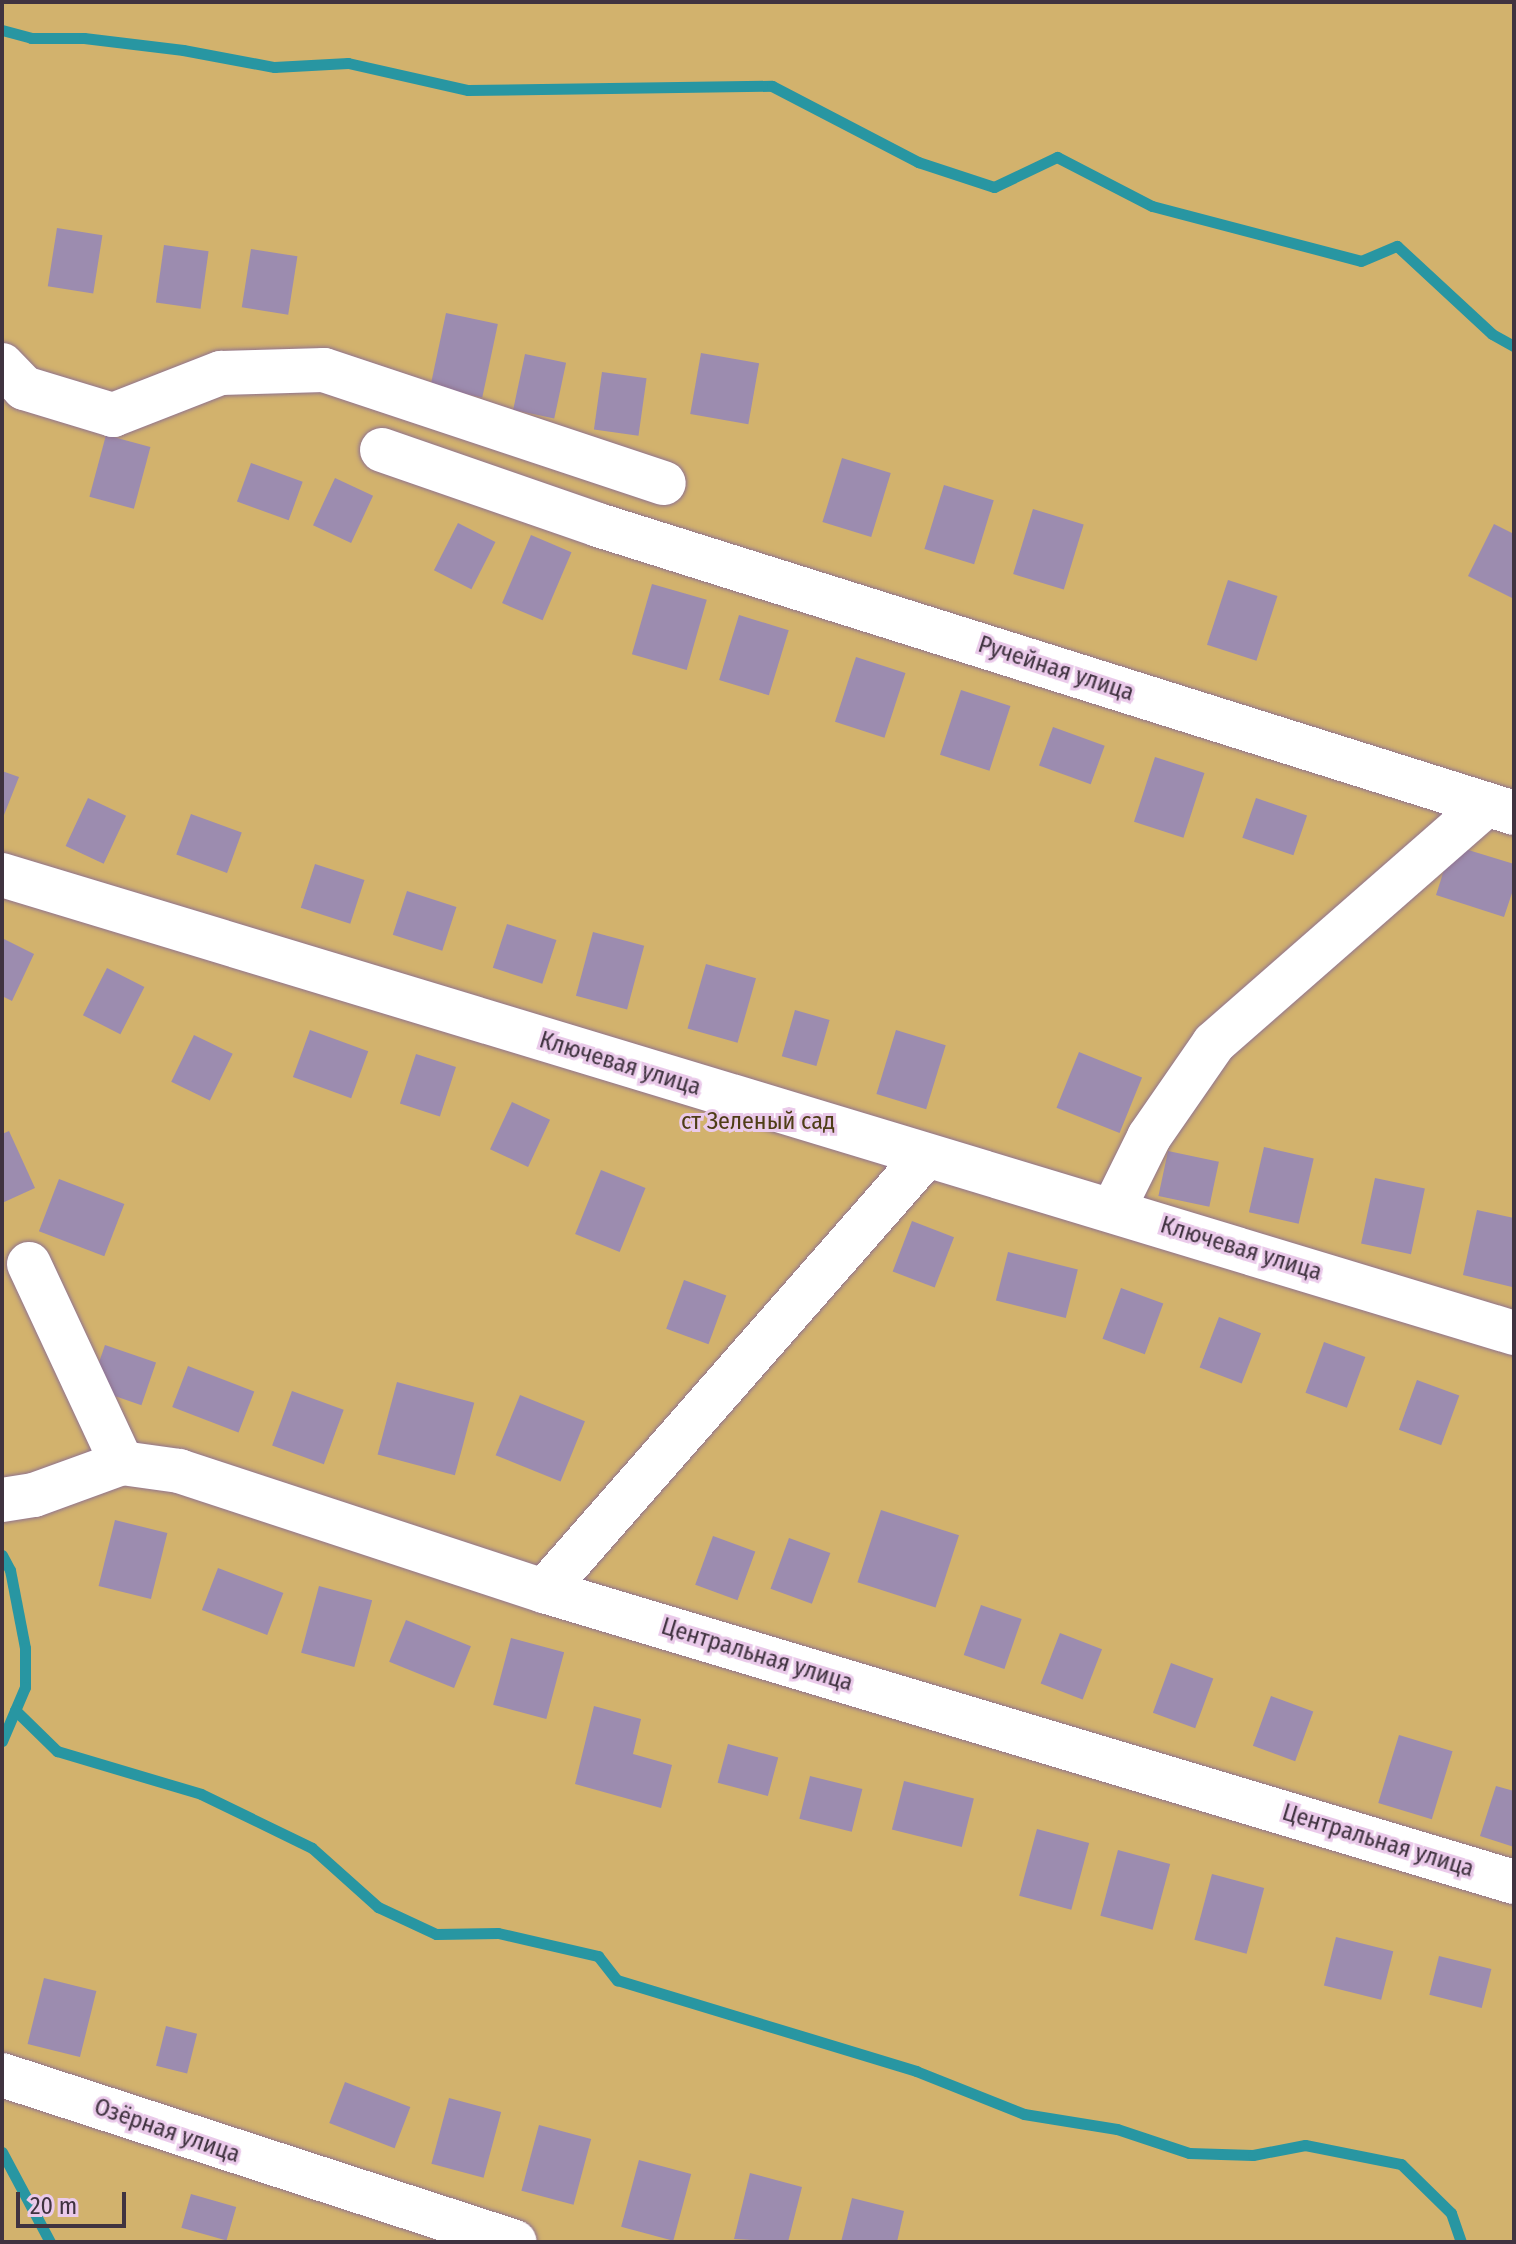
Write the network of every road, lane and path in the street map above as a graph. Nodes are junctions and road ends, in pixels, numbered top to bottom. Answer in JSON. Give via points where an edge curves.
{"nodes":[{"id":1,"x":2,"y":365,"type":"edge"},
{"id":2,"x":382,"y":450,"type":"dead end"},
{"id":3,"x":664,"y":483,"type":"dead end"},
{"id":4,"x":1500,"y":809,"type":"edge"},
{"id":5,"x":2,"y":875,"type":"edge"},
{"id":6,"x":925,"y":1157,"type":"junction"},
{"id":7,"x":1113,"y":1210,"type":"junction"},
{"id":8,"x":29,"y":1264,"type":"dead end"},
{"id":9,"x":1514,"y":1333,"type":"edge"},
{"id":10,"x":122,"y":1463,"type":"junction"},
{"id":11,"x":2,"y":1500,"type":"edge"},
{"id":12,"x":544,"y":1591,"type":"junction"},
{"id":13,"x":1514,"y":1882,"type":"edge"},
{"id":14,"x":2,"y":2075,"type":"edge"},
{"id":15,"x":515,"y":2242,"type":"edge"}],
"edges":[{"from":1,"to":3,"type":"street","via":[[24,388],[113,415],[221,373],[324,370]]},
{"from":2,"to":4,"type":"street","name":"Ручейная улица","via":[[598,525]]},
{"from":4,"to":7,"type":"street","via":[[1214,1043],[1149,1137]]},
{"from":5,"to":6,"type":"street","name":"Ключевая улица"},
{"from":6,"to":7,"type":"street","name":"Ключевая улица"},
{"from":6,"to":12,"type":"street"},
{"from":7,"to":9,"type":"street","name":"Ключевая улица"},
{"from":8,"to":10,"type":"street"},
{"from":10,"to":11,"type":"street","name":"Центральная улица","via":[[34,1495]]},
{"from":10,"to":12,"type":"street","name":"Центральная улица","via":[[179,1471]]},
{"from":12,"to":13,"type":"street","name":"Центральная улица"},
{"from":14,"to":15,"type":"street","name":"Озёрная улица"}]}
